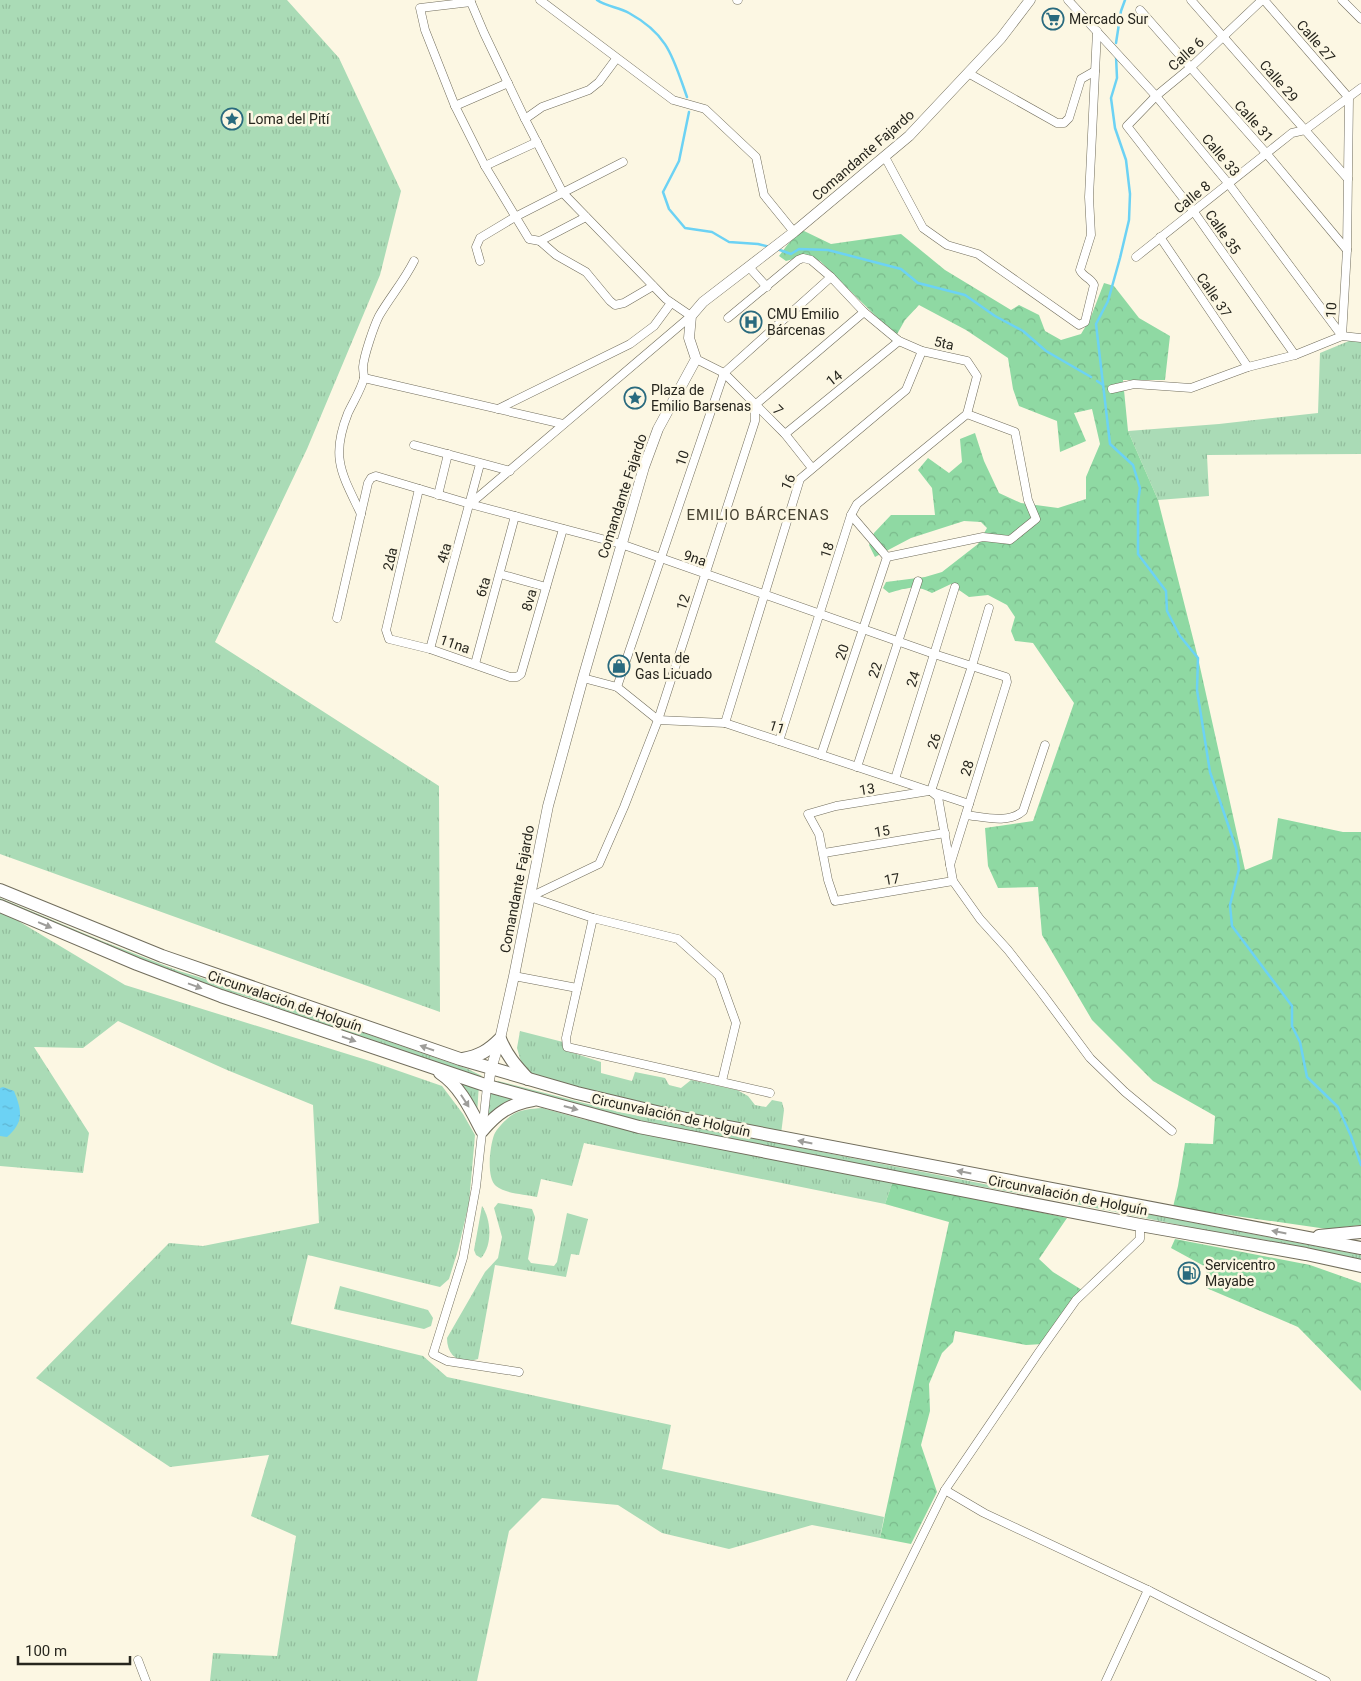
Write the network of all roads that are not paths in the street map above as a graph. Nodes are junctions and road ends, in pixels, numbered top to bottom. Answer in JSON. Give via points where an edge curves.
{"nodes":[{"id":1,"x":540,"y":0,"type":"edge"},
{"id":2,"x":1030,"y":0,"type":"edge"},
{"id":3,"x":1068,"y":0,"type":"edge"},
{"id":4,"x":1191,"y":0,"type":"edge"},
{"id":5,"x":1263,"y":0,"type":"edge"},
{"id":6,"x":1342,"y":0,"type":"edge"},
{"id":7,"x":470,"y":1,"type":"edge"},
{"id":8,"x":1140,"y":10,"type":"dead end"},
{"id":9,"x":1361,"y":19,"type":"edge"},
{"id":10,"x":1096,"y":31,"type":"junction"},
{"id":11,"x":1224,"y":37,"type":"junction"},
{"id":12,"x":616,"y":59,"type":"junction"},
{"id":13,"x":1190,"y":68,"type":"junction"},
{"id":14,"x":1095,"y":71,"type":"junction"},
{"id":15,"x":968,"y":73,"type":"junction"},
{"id":16,"x":508,"y":83,"type":"junction"},
{"id":17,"x":1361,"y":88,"type":"edge"},
{"id":18,"x":1156,"y":96,"type":"junction"},
{"id":19,"x":1349,"y":98,"type":"junction"},
{"id":20,"x":455,"y":106,"type":"junction"},
{"id":21,"x":525,"y":118,"type":"junction"},
{"id":22,"x":1127,"y":126,"type":"joint"},
{"id":23,"x":1306,"y":130,"type":"junction"},
{"id":24,"x":537,"y":142,"type":"junction"},
{"id":25,"x":1266,"y":153,"type":"junction"},
{"id":26,"x":885,"y":157,"type":"junction"},
{"id":27,"x":623,"y":162,"type":"dead end"},
{"id":28,"x":485,"y":166,"type":"junction"},
{"id":29,"x":1348,"y":179,"type":"junction"},
{"id":30,"x":1228,"y":183,"type":"junction"},
{"id":31,"x":563,"y":193,"type":"junction"},
{"id":32,"x":1194,"y":212,"type":"junction"},
{"id":33,"x":515,"y":217,"type":"junction"},
{"id":34,"x":586,"y":217,"type":"junction"},
{"id":35,"x":794,"y":232,"type":"junction"},
{"id":36,"x":1160,"y":237,"type":"junction"},
{"id":37,"x":540,"y":241,"type":"junction"},
{"id":38,"x":1347,"y":250,"type":"junction"},
{"id":39,"x":1136,"y":256,"type":"dead end"},
{"id":40,"x":414,"y":261,"type":"dead end"},
{"id":41,"x":480,"y":261,"type":"dead end"},
{"id":42,"x":749,"y":267,"type":"junction"},
{"id":43,"x":831,"y":277,"type":"junction"},
{"id":44,"x":653,"y":286,"type":"junction"},
{"id":45,"x":767,"y":287,"type":"junction"},
{"id":46,"x":671,"y":302,"type":"junction"},
{"id":47,"x":864,"y":312,"type":"junction"},
{"id":48,"x":691,"y":316,"type":"junction"},
{"id":49,"x":728,"y":318,"type":"dead end"},
{"id":50,"x":1342,"y":336,"type":"junction"},
{"id":51,"x":1361,"y":338,"type":"edge"},
{"id":52,"x":899,"y":341,"type":"junction"},
{"id":53,"x":922,"y":351,"type":"junction"},
{"id":54,"x":1295,"y":355,"type":"junction"},
{"id":55,"x":696,"y":359,"type":"junction"},
{"id":56,"x":1248,"y":367,"type":"junction"},
{"id":57,"x":724,"y":373,"type":"junction"},
{"id":58,"x":364,"y":378,"type":"junction"},
{"id":59,"x":1112,"y":389,"type":"dead end"},
{"id":60,"x":756,"y":405,"type":"junction"},
{"id":61,"x":498,"y":408,"type":"junction"},
{"id":62,"x":967,"y":414,"type":"junction"},
{"id":63,"x":563,"y":424,"type":"junction"},
{"id":64,"x":785,"y":434,"type":"junction"},
{"id":65,"x":414,"y":445,"type":"dead end"},
{"id":66,"x":448,"y":454,"type":"junction"},
{"id":67,"x":480,"y":464,"type":"junction"},
{"id":68,"x":812,"y":468,"type":"junction"},
{"id":69,"x":510,"y":471,"type":"junction"},
{"id":70,"x":419,"y":489,"type":"junction"},
{"id":71,"x":438,"y":495,"type":"junction"},
{"id":72,"x":470,"y":504,"type":"junction"},
{"id":73,"x":361,"y":514,"type":"junction"},
{"id":74,"x":851,"y":515,"type":"junction"},
{"id":75,"x":515,"y":516,"type":"junction"},
{"id":76,"x":563,"y":529,"type":"junction"},
{"id":77,"x":621,"y":544,"type":"junction"},
{"id":78,"x":887,"y":557,"type":"junction"},
{"id":79,"x":661,"y":559,"type":"junction"},
{"id":80,"x":500,"y":574,"type":"junction"},
{"id":81,"x":705,"y":574,"type":"junction"},
{"id":82,"x":918,"y":581,"type":"dead end"},
{"id":83,"x":546,"y":587,"type":"junction"},
{"id":84,"x":955,"y":587,"type":"dead end"},
{"id":85,"x":763,"y":594,"type":"junction"},
{"id":86,"x":989,"y":608,"type":"dead end"},
{"id":87,"x":819,"y":614,"type":"junction"},
{"id":88,"x":337,"y":618,"type":"dead end"},
{"id":89,"x":863,"y":628,"type":"junction"},
{"id":90,"x":387,"y":635,"type":"joint"},
{"id":91,"x":897,"y":641,"type":"junction"},
{"id":92,"x":430,"y":649,"type":"junction"},
{"id":93,"x":934,"y":654,"type":"junction"},
{"id":94,"x":475,"y":664,"type":"junction"},
{"id":95,"x":972,"y":666,"type":"junction"},
{"id":96,"x":517,"y":677,"type":"joint"},
{"id":97,"x":583,"y":678,"type":"junction"},
{"id":98,"x":1007,"y":679,"type":"joint"},
{"id":99,"x":617,"y":687,"type":"junction"},
{"id":100,"x":658,"y":720,"type":"junction"},
{"id":101,"x":724,"y":722,"type":"junction"},
{"id":102,"x":778,"y":741,"type":"junction"},
{"id":103,"x":1045,"y":745,"type":"dead end"},
{"id":104,"x":821,"y":755,"type":"junction"},
{"id":105,"x":857,"y":767,"type":"junction"},
{"id":106,"x":894,"y":779,"type":"junction"},
{"id":107,"x":931,"y":791,"type":"junction"},
{"id":108,"x":969,"y":804,"type":"junction"},
{"id":109,"x":966,"y":815,"type":"junction"},
{"id":110,"x":945,"y":833,"type":"junction"},
{"id":111,"x":824,"y":853,"type":"junction"},
{"id":112,"x":950,"y":865,"type":"junction"},
{"id":113,"x":953,"y":881,"type":"junction"},
{"id":114,"x":0,"y":890,"type":"edge"},
{"id":115,"x":530,"y":897,"type":"junction"},
{"id":116,"x":0,"y":906,"type":"edge"},
{"id":117,"x":593,"y":918,"type":"junction"},
{"id":118,"x":514,"y":976,"type":"junction"},
{"id":119,"x":577,"y":988,"type":"junction"},
{"id":120,"x":500,"y":1039,"type":"junction"},
{"id":121,"x":460,"y":1059,"type":"junction"},
{"id":122,"x":431,"y":1067,"type":"junction"},
{"id":123,"x":491,"y":1069,"type":"junction"},
{"id":124,"x":530,"y":1080,"type":"junction"},
{"id":125,"x":722,"y":1081,"type":"junction"},
{"id":126,"x":488,"y":1086,"type":"junction"},
{"id":127,"x":770,"y":1093,"type":"dead end"},
{"id":128,"x":537,"y":1099,"type":"junction"},
{"id":129,"x":482,"y":1131,"type":"junction"},
{"id":130,"x":1172,"y":1131,"type":"dead end"},
{"id":131,"x":1140,"y":1225,"type":"junction"},
{"id":132,"x":1361,"y":1232,"type":"edge"},
{"id":133,"x":1304,"y":1237,"type":"junction"},
{"id":134,"x":1361,"y":1248,"type":"edge"},
{"id":135,"x":1306,"y":1254,"type":"junction"},
{"id":136,"x":1361,"y":1266,"type":"edge"},
{"id":137,"x":1361,"y":1274,"type":"edge"},
{"id":138,"x":519,"y":1372,"type":"dead end"},
{"id":139,"x":945,"y":1490,"type":"junction"},
{"id":140,"x":1148,"y":1590,"type":"junction"},
{"id":141,"x":138,"y":1660,"type":"dead end"},
{"id":142,"x":146,"y":1681,"type":"edge"},
{"id":143,"x":851,"y":1681,"type":"edge"},
{"id":144,"x":1106,"y":1681,"type":"edge"},
{"id":145,"x":1326,"y":1681,"type":"edge"}],
"edges":[{"from":1,"to":12,"type":"street"},
{"from":2,"to":15,"type":"street","name":"Comandante Fajardo"},
{"from":3,"to":10,"type":"street","name":"Calle 33"},
{"from":4,"to":11,"type":"street","name":"Calle 29"},
{"from":5,"to":11,"type":"street","name":"Calle 6"},
{"from":5,"to":19,"type":"street","name":"Calle 27"},
{"from":6,"to":9,"type":"street"},
{"from":7,"to":16,"type":"street"},
{"from":7,"to":20,"type":"street","via":[[420,8],[425,30]]},
{"from":8,"to":13,"type":"street","name":"Calle 31"},
{"from":10,"to":14,"type":"street"},
{"from":10,"to":18,"type":"street","name":"Calle 33"},
{"from":11,"to":13,"type":"street","name":"Calle 6"},
{"from":11,"to":23,"type":"street","name":"Calle 29"},
{"from":12,"to":21,"type":"street","via":[[589,90],[542,107]]},
{"from":12,"to":35,"type":"street","via":[[673,100],[705,109],[756,157],[764,195]]},
{"from":13,"to":18,"type":"street","name":"Calle 6"},
{"from":13,"to":25,"type":"street","name":"Calle 31"},
{"from":14,"to":15,"type":"street","via":[[1081,79],[1069,118],[1064,123],[1057,123]]},
{"from":14,"to":26,"type":"street","via":[[1089,197],[1091,235],[1080,270],[1094,286],[1082,325],[978,254],[947,245],[924,228]]},
{"from":15,"to":26,"type":"street","name":"Comandante Fajardo"},
{"from":16,"to":20,"type":"street"},
{"from":16,"to":21,"type":"street"},
{"from":17,"to":19,"type":"street","name":"Calle 8"},
{"from":18,"to":22,"type":"street","name":"Calle 6"},
{"from":18,"to":30,"type":"street","name":"Calle 33"},
{"from":19,"to":23,"type":"street","name":"Calle 8"},
{"from":19,"to":29,"type":"street","name":"10"},
{"from":20,"to":28,"type":"street"},
{"from":21,"to":24,"type":"street"},
{"from":22,"to":32,"type":"street","name":"Calle 35"},
{"from":23,"to":25,"type":"street","name":"Calle 8","via":[[1292,133]]},
{"from":23,"to":29,"type":"street","name":"Calle 29"},
{"from":24,"to":28,"type":"street"},
{"from":24,"to":31,"type":"street"},
{"from":25,"to":30,"type":"street","name":"Calle 8"},
{"from":25,"to":38,"type":"street","name":"Calle 31"},
{"from":26,"to":35,"type":"street","name":"Comandante Fajardo"},
{"from":27,"to":31,"type":"street"},
{"from":28,"to":33,"type":"street"},
{"from":29,"to":38,"type":"street","name":"10"},
{"from":30,"to":32,"type":"street","name":"Calle 8"},
{"from":30,"to":50,"type":"street","name":"Calle 33"},
{"from":31,"to":33,"type":"street"},
{"from":31,"to":34,"type":"street"},
{"from":32,"to":36,"type":"street","name":"Calle 8"},
{"from":32,"to":54,"type":"street","name":"Calle 35"},
{"from":33,"to":37,"type":"street","via":[[529,240]]},
{"from":33,"to":41,"type":"street","via":[[480,238],[476,247]]},
{"from":34,"to":37,"type":"street"},
{"from":34,"to":44,"type":"street"},
{"from":35,"to":42,"type":"street","name":"Comandante Fajardo"},
{"from":36,"to":39,"type":"street","name":"Calle 8"},
{"from":36,"to":56,"type":"street","name":"Calle 37"},
{"from":37,"to":44,"type":"street","via":[[556,255],[586,272],[616,305]]},
{"from":38,"to":50,"type":"street","name":"10"},
{"from":40,"to":58,"type":"street","via":[[378,317],[364,363]]},
{"from":42,"to":45,"type":"street"},
{"from":42,"to":48,"type":"street","name":"Comandante Fajardo"},
{"from":43,"to":45,"type":"street","name":"5ta","via":[[811,260],[803,258]]},
{"from":43,"to":47,"type":"street","name":"5ta"},
{"from":43,"to":57,"type":"street","name":"10"},
{"from":44,"to":46,"type":"street"},
{"from":45,"to":49,"type":"street"},
{"from":46,"to":48,"type":"street"},
{"from":46,"to":61,"type":"street","via":[[654,326],[630,344]]},
{"from":47,"to":52,"type":"street","name":"5ta"},
{"from":47,"to":60,"type":"street"},
{"from":48,"to":55,"type":"street","via":[[689,338]]},
{"from":48,"to":63,"type":"street"},
{"from":50,"to":51,"type":"street"},
{"from":50,"to":54,"type":"street","name":"10"},
{"from":52,"to":53,"type":"street","name":"5ta"},
{"from":52,"to":64,"type":"street","name":"14"},
{"from":53,"to":62,"type":"street","name":"5ta","via":[[967,361],[977,376]]},
{"from":53,"to":68,"type":"street","name":"16","via":[[906,390]]},
{"from":54,"to":56,"type":"street","name":"10"},
{"from":55,"to":57,"type":"street","name":"7"},
{"from":55,"to":77,"type":"street","name":"Comandante Fajardo","via":[[658,429]]},
{"from":56,"to":59,"type":"street","name":"10","via":[[1191,388],[1134,384]]},
{"from":57,"to":60,"type":"street","name":"7"},
{"from":57,"to":79,"type":"street","name":"10"},
{"from":58,"to":61,"type":"street"},
{"from":58,"to":73,"type":"street","via":[[348,414],[338,451],[345,481]]},
{"from":60,"to":64,"type":"street","name":"7"},
{"from":60,"to":81,"type":"street","name":"12","via":[[755,421]]},
{"from":61,"to":63,"type":"street"},
{"from":62,"to":74,"type":"street","name":"18","via":[[857,504]]},
{"from":62,"to":78,"type":"street","via":[[1015,432],[1028,500],[1036,519],[1010,540],[983,537]]},
{"from":63,"to":69,"type":"street"},
{"from":64,"to":68,"type":"street","name":"7"},
{"from":65,"to":66,"type":"street"},
{"from":66,"to":67,"type":"street"},
{"from":66,"to":71,"type":"street"},
{"from":67,"to":69,"type":"street"},
{"from":67,"to":72,"type":"street","name":"4ta"},
{"from":68,"to":85,"type":"street","name":"16","via":[[800,479]]},
{"from":69,"to":72,"type":"street"},
{"from":70,"to":71,"type":"street","name":"9na"},
{"from":70,"to":73,"type":"street","name":"9na","via":[[376,476],[371,478]]},
{"from":70,"to":90,"type":"street","name":"2da"},
{"from":71,"to":72,"type":"street","name":"9na"},
{"from":72,"to":75,"type":"street","name":"9na"},
{"from":72,"to":92,"type":"street","name":"4ta"},
{"from":73,"to":88,"type":"street"},
{"from":74,"to":78,"type":"street"},
{"from":74,"to":87,"type":"street","name":"18"},
{"from":75,"to":76,"type":"street","name":"9na"},
{"from":75,"to":80,"type":"street","name":"6ta"},
{"from":76,"to":77,"type":"street","name":"9na"},
{"from":76,"to":83,"type":"street","name":"8va"},
{"from":77,"to":79,"type":"street","name":"9na"},
{"from":77,"to":97,"type":"street","name":"Comandante Fajardo"},
{"from":78,"to":89,"type":"street","name":"20"},
{"from":79,"to":81,"type":"street","name":"9na"},
{"from":79,"to":99,"type":"street","name":"10"},
{"from":80,"to":83,"type":"street"},
{"from":80,"to":94,"type":"street","name":"6ta"},
{"from":81,"to":85,"type":"street","name":"9na"},
{"from":81,"to":100,"type":"street","name":"12"},
{"from":82,"to":91,"type":"street","name":"22"},
{"from":83,"to":96,"type":"street","name":"8va","via":[[521,674]]},
{"from":84,"to":93,"type":"street","name":"24"},
{"from":85,"to":87,"type":"street","name":"9na"},
{"from":85,"to":101,"type":"street","name":"16"},
{"from":86,"to":95,"type":"street","name":"26"},
{"from":87,"to":89,"type":"street","name":"9na"},
{"from":87,"to":102,"type":"street","name":"18"},
{"from":89,"to":91,"type":"street","name":"9na"},
{"from":89,"to":104,"type":"street","name":"20"},
{"from":90,"to":92,"type":"street","name":"11na","via":[[389,639]]},
{"from":91,"to":93,"type":"street","name":"9na"},
{"from":91,"to":105,"type":"street","name":"22"},
{"from":92,"to":94,"type":"street","name":"11na"},
{"from":93,"to":95,"type":"street","name":"9na"},
{"from":93,"to":106,"type":"street","name":"24"},
{"from":94,"to":96,"type":"street","name":"11na"},
{"from":95,"to":98,"type":"street","name":"9na"},
{"from":95,"to":107,"type":"street","name":"26"},
{"from":97,"to":99,"type":"street"},
{"from":97,"to":115,"type":"street","name":"Comandante Fajardo","via":[[548,806]]},
{"from":98,"to":108,"type":"street","name":"28"},
{"from":99,"to":100,"type":"street"},
{"from":100,"to":101,"type":"street","name":"11"},
{"from":100,"to":115,"type":"street","name":"12","via":[[599,864]]},
{"from":101,"to":102,"type":"street","name":"11"},
{"from":102,"to":104,"type":"street","name":"11"},
{"from":103,"to":109,"type":"street","via":[[1023,811],[1018,815],[994,819]]},
{"from":104,"to":105,"type":"street","name":"11"},
{"from":105,"to":106,"type":"street","name":"11"},
{"from":106,"to":107,"type":"street","name":"11"},
{"from":107,"to":108,"type":"street","name":"11"},
{"from":107,"to":110,"type":"street","via":[[938,798]]},
{"from":107,"to":111,"type":"street","name":"13","via":[[836,806],[808,814],[819,834]]},
{"from":108,"to":109,"type":"street","name":"28"},
{"from":109,"to":112,"type":"street","name":"28"},
{"from":110,"to":111,"type":"street","name":"15"},
{"from":110,"to":112,"type":"street"},
{"from":111,"to":113,"type":"street","name":"17","via":[[835,901]]},
{"from":112,"to":113,"type":"street"},
{"from":113,"to":130,"type":"street","via":[[1090,1058]]},
{"from":121,"to":114,"type":"highway","name":"Circunvalación de Holguín","one_way":true,"via":[[162,956]]},
{"from":115,"to":117,"type":"street"},
{"from":115,"to":118,"type":"street","name":"Comandante Fajardo"},
{"from":116,"to":122,"type":"highway","name":"Circunvalación de Holguín","one_way":true,"via":[[230,999]]},
{"from":117,"to":119,"type":"street"},
{"from":117,"to":125,"type":"street","via":[[678,939],[720,976],[736,1023]]},
{"from":118,"to":119,"type":"street"},
{"from":118,"to":120,"type":"street","name":"Comandante Fajardo"},
{"from":119,"to":125,"type":"street","via":[[567,1047]]},
{"from":120,"to":121,"type":"highway","via":[[478,1056]]},
{"from":120,"to":123,"type":"street","name":"Comandante Fajardo"},
{"from":120,"to":124,"type":"highway","via":[[511,1061]]},
{"from":121,"to":123,"type":"highway","name":"Circunvalación de Holguín"},
{"from":122,"to":126,"type":"highway","name":"Circunvalación de Holguín"},
{"from":122,"to":129,"type":"highway","one_way":true,"via":[[447,1078],[462,1095]]},
{"from":123,"to":124,"type":"highway","name":"Circunvalación de Holguín"},
{"from":123,"to":126,"type":"street","name":"Comandante Fajardo"},
{"from":133,"to":124,"type":"highway","name":"Circunvalación de Holguín","one_way":true,"via":[[686,1119]]},
{"from":125,"to":127,"type":"street"},
{"from":126,"to":128,"type":"highway","name":"Circunvalación de Holguín"},
{"from":126,"to":129,"type":"street"},
{"from":128,"to":129,"type":"highway","via":[[507,1108]]},
{"from":128,"to":131,"type":"highway","name":"Circunvalación de Holguín","one_way":true,"via":[[639,1127]]},
{"from":129,"to":138,"type":"street","via":[[463,1258],[433,1354],[447,1361]]},
{"from":131,"to":135,"type":"highway","name":"Circunvalación de Holguín"},
{"from":131,"to":139,"type":"street","via":[[1140,1239],[1076,1300]]},
{"from":132,"to":133,"type":"highway"},
{"from":133,"to":134,"type":"highway","name":"Circunvalación de Holguín"},
{"from":135,"to":136,"type":"highway","name":"Circunvalación de Holguín"},
{"from":135,"to":137,"type":"highway"},
{"from":139,"to":140,"type":"street","via":[[984,1513]]},
{"from":139,"to":143,"type":"street"},
{"from":140,"to":144,"type":"street"},
{"from":140,"to":145,"type":"street"},
{"from":141,"to":142,"type":"street"}]}
